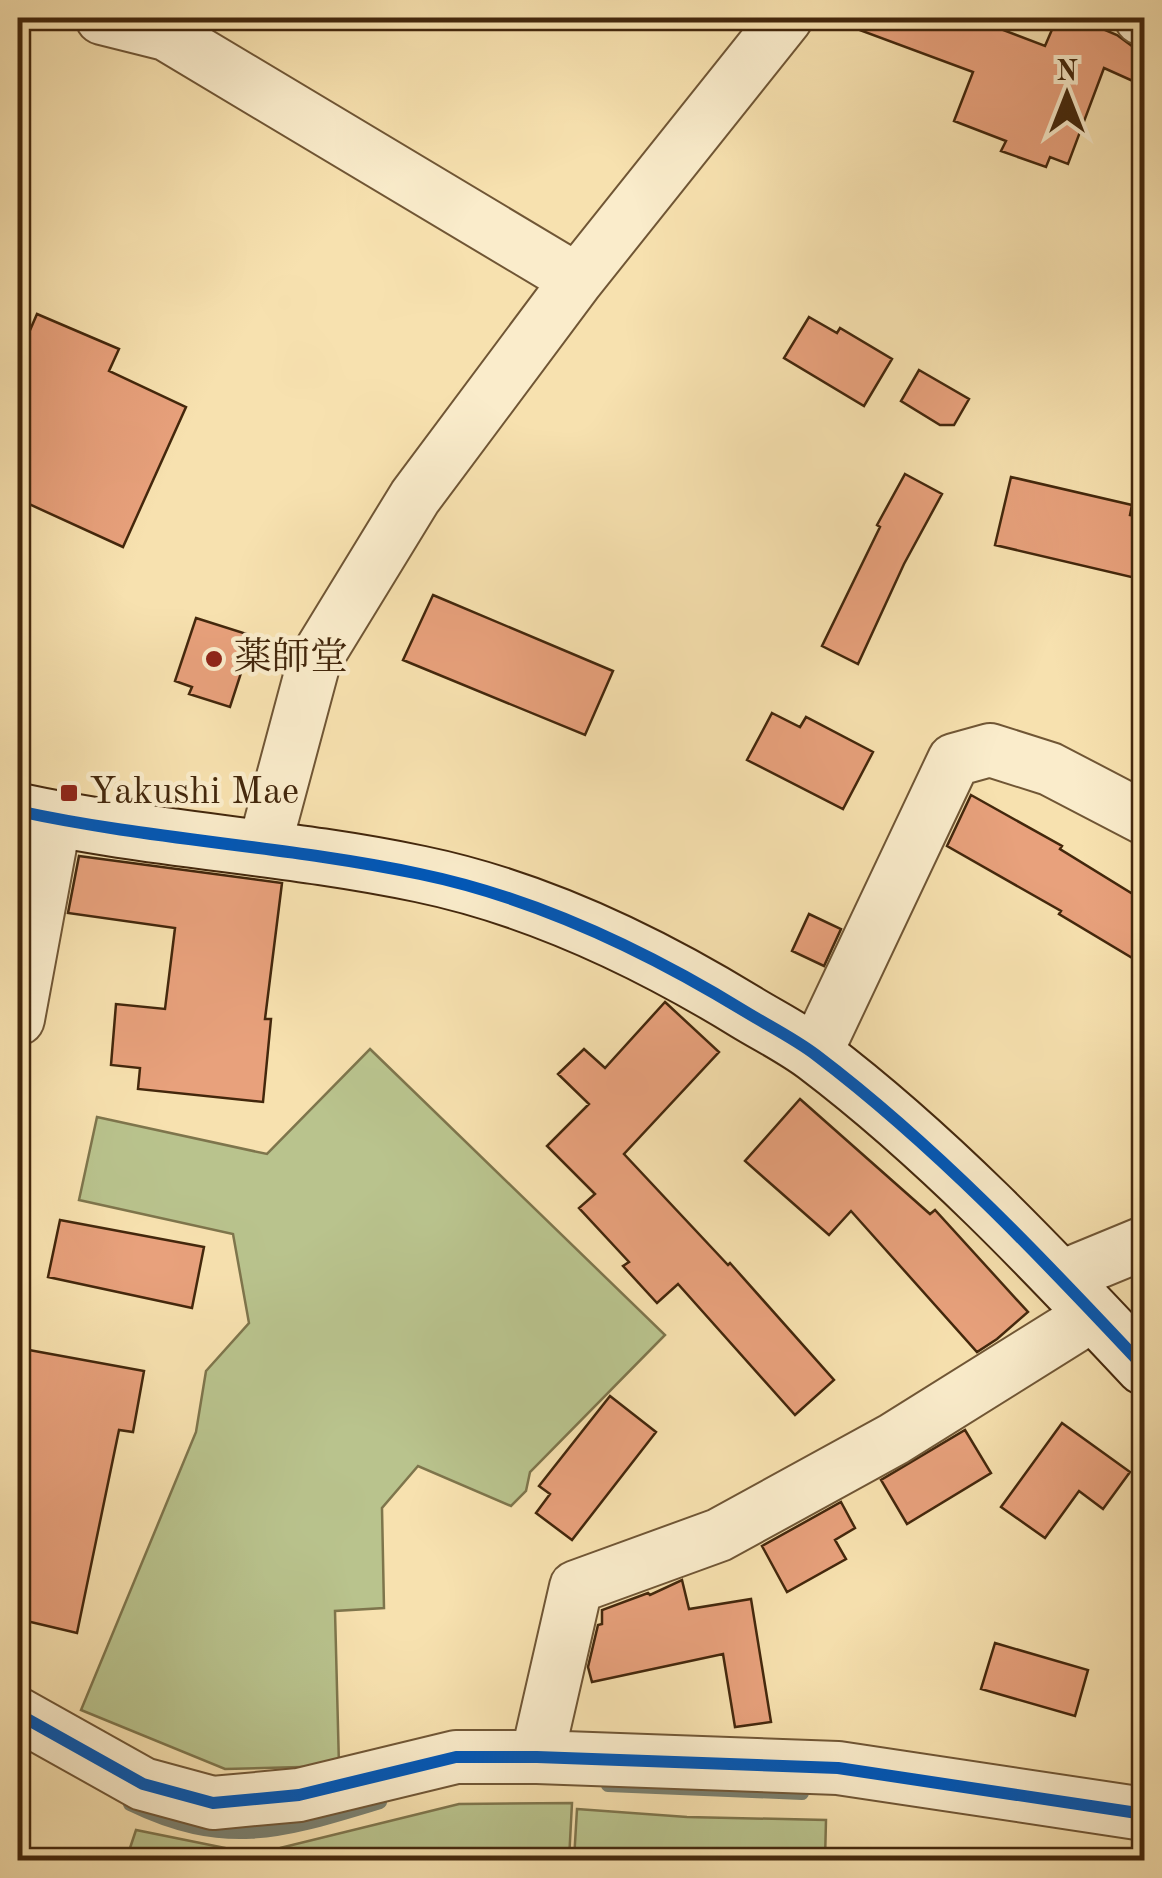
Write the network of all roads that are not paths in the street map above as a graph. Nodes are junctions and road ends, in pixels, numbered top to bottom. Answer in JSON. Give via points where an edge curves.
{"nodes":[{"id":1,"x":102,"y":18,"type":"edge"},
{"id":2,"x":786,"y":18,"type":"edge"},
{"id":3,"x":578,"y":280,"type":"junction"},
{"id":4,"x":36,"y":815,"type":"edge"},
{"id":5,"x":1144,"y":818,"type":"edge"},
{"id":6,"x":264,"y":848,"type":"junction"},
{"id":7,"x":18,"y":1019,"type":"edge"},
{"id":8,"x":815,"y":1054,"type":"junction"},
{"id":9,"x":1144,"y":1243,"type":"edge"},
{"id":10,"x":1077,"y":1296,"type":"junction"},
{"id":11,"x":1144,"y":1367,"type":"edge"},
{"id":12,"x":18,"y":1714,"type":"edge"},
{"id":13,"x":537,"y":1756,"type":"junction"},
{"id":14,"x":1144,"y":1814,"type":"edge"}],
"edges":[{"from":1,"to":3,"type":"street","via":[[166,34]]},
{"from":2,"to":3,"type":"street"},
{"from":3,"to":6,"type":"street","via":[[415,497],[314,662]]},
{"from":4,"to":6,"type":"street"},
{"from":4,"to":7,"type":"street"},
{"from":5,"to":8,"type":"street","via":[[1050,769],[990,750],[954,760]]},
{"from":6,"to":8,"type":"street","via":[[422,874],[544,909],[681,972]]},
{"from":8,"to":10,"type":"street","via":[[939,1160]]},
{"from":9,"to":10,"type":"street"},
{"from":10,"to":11,"type":"street"},
{"from":10,"to":13,"type":"street","via":[[894,1439],[719,1535],[576,1587]]},
{"from":12,"to":13,"type":"street","via":[[143,1784],[213,1802],[299,1795],[456,1756]]},
{"from":13,"to":14,"type":"street","via":[[838,1768]]}]}
